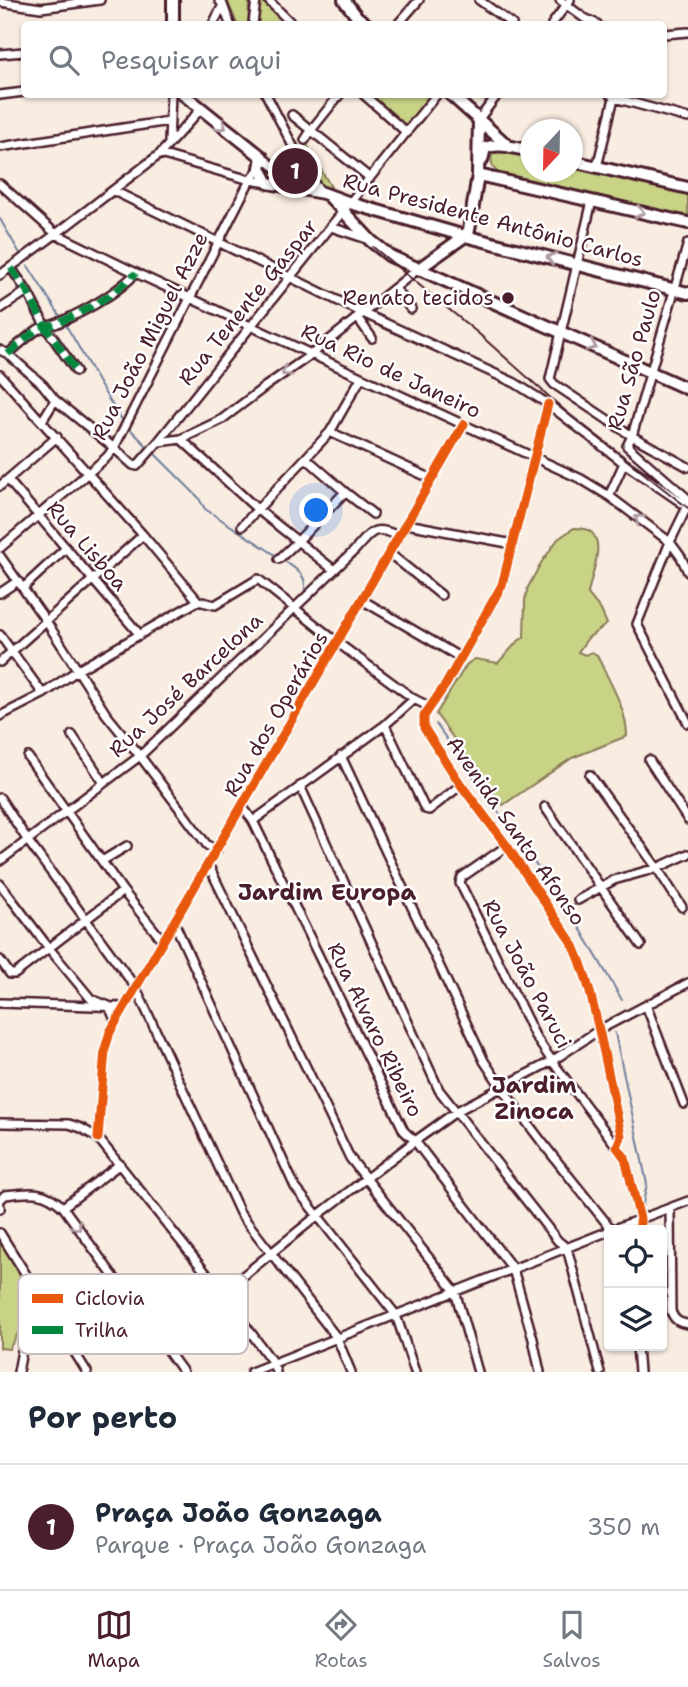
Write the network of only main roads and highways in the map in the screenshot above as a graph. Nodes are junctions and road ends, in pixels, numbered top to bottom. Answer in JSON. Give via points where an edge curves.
{"nodes":[{"id":1,"x":173,"y":0,"type":"edge"},
{"id":2,"x":344,"y":0,"type":"edge"},
{"id":3,"x":173,"y":21,"type":"edge"},
{"id":4,"x":362,"y":21,"type":"edge"},
{"id":5,"x":185,"y":98,"type":"edge"},
{"id":6,"x":455,"y":98,"type":"edge"},
{"id":7,"x":479,"y":119,"type":"junction"},
{"id":8,"x":509,"y":146,"type":"junction"},
{"id":9,"x":520,"y":149,"type":"edge"},
{"id":10,"x":583,"y":164,"type":"edge"},
{"id":11,"x":478,"y":175,"type":"junction"},
{"id":12,"x":497,"y":179,"type":"junction"},
{"id":13,"x":688,"y":188,"type":"edge"},
{"id":14,"x":347,"y":207,"type":"junction"},
{"id":15,"x":688,"y":223,"type":"edge"},
{"id":16,"x":465,"y":236,"type":"junction"},
{"id":17,"x":417,"y":270,"type":"junction"},
{"id":18,"x":688,"y":293,"type":"edge"},
{"id":19,"x":688,"y":389,"type":"edge"}],
"edges":[{"from":1,"to":3,"type":"main road"},
{"from":2,"to":4,"type":"main road"},
{"from":5,"to":14,"type":"main road","name":"Rua Presidente Antônio Carlos","one_way":true,"via":[[261,163],[268,183],[326,194]]},
{"from":6,"to":7,"type":"main road"},
{"from":7,"to":8,"type":"main road"},
{"from":7,"to":11,"type":"main road"},
{"from":8,"to":9,"type":"main road"},
{"from":8,"to":12,"type":"main road","via":[[489,146],[484,151],[484,172]]},
{"from":10,"to":13,"type":"main road"},
{"from":11,"to":12,"type":"main road"},
{"from":11,"to":16,"type":"main road"},
{"from":12,"to":15,"type":"main road","one_way":true},
{"from":14,"to":16,"type":"main road","name":"Rua Presidente Antônio Carlos"},
{"from":14,"to":17,"type":"main road","via":[[371,241]]},
{"from":16,"to":17,"type":"main road"},
{"from":18,"to":16,"type":"main road","name":"Rua Presidente Antônio Carlos","one_way":true},
{"from":17,"to":19,"type":"main road","one_way":true}]}
